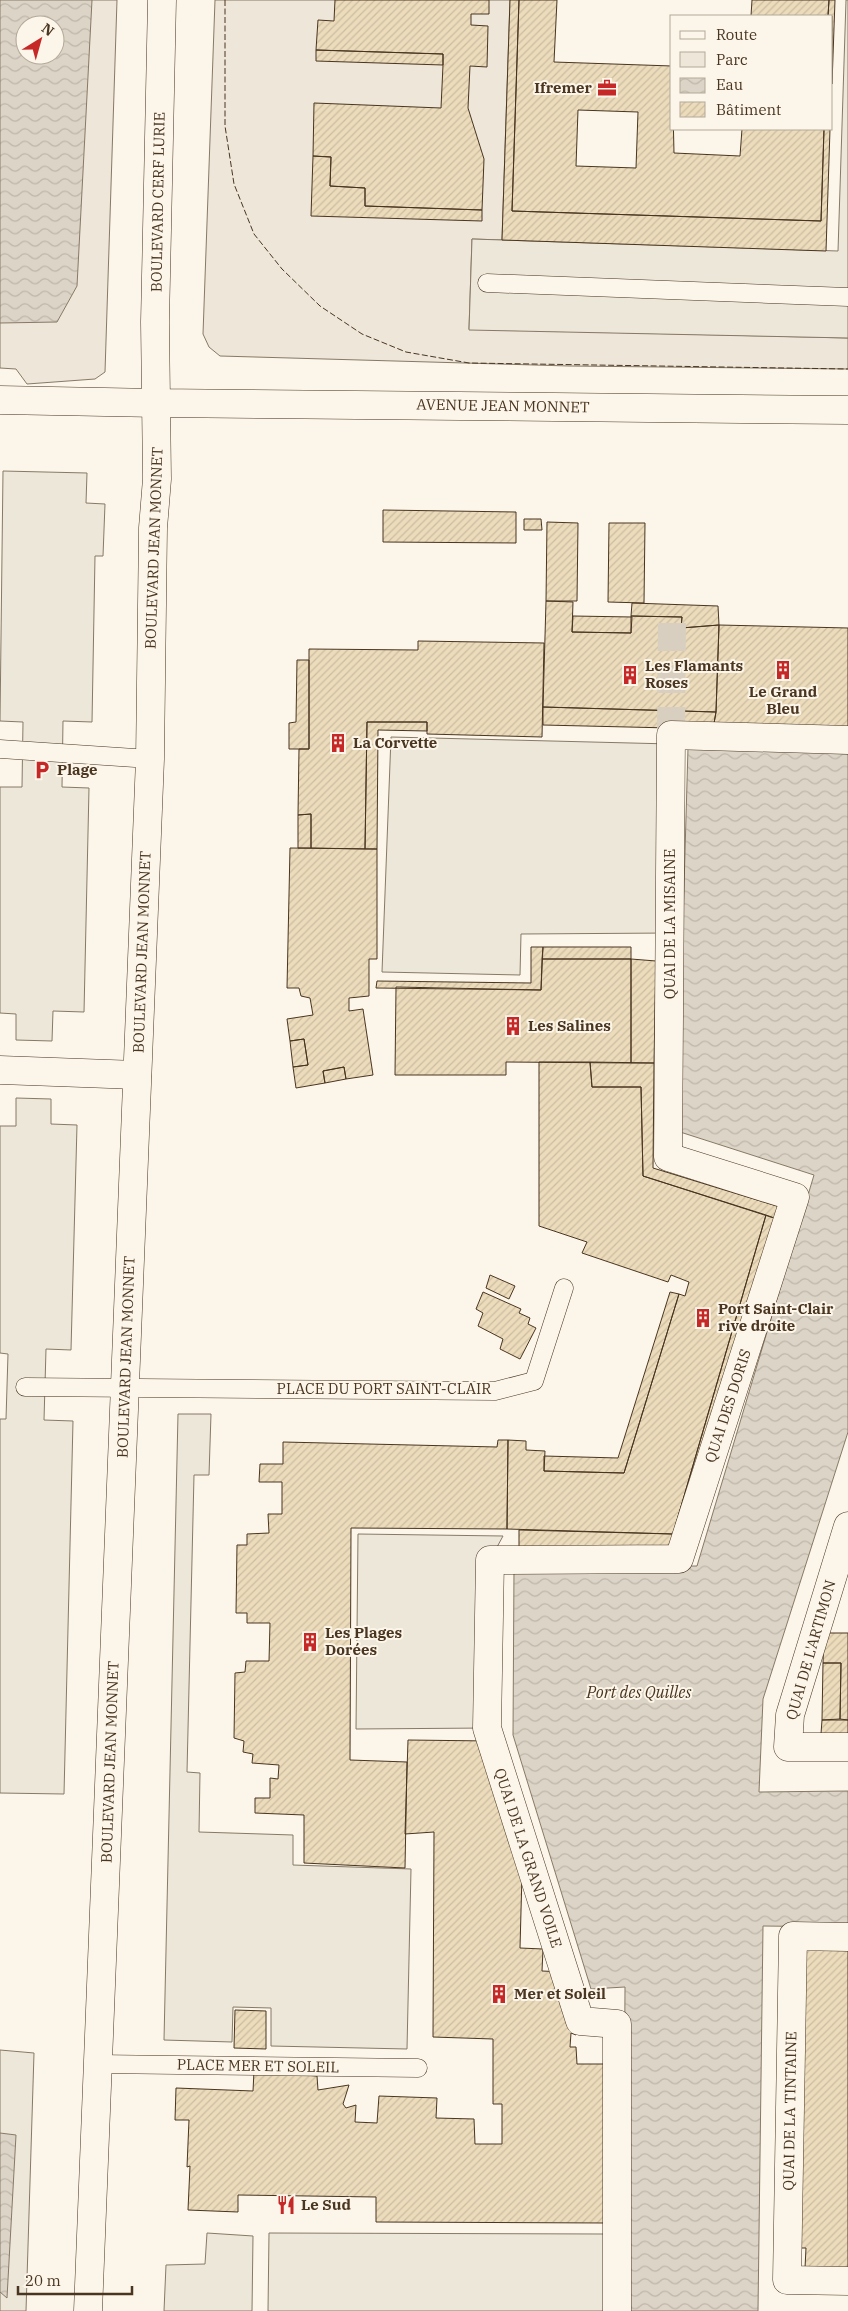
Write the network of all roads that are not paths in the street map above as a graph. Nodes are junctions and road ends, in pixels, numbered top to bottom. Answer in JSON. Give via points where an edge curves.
{"nodes":[{"id":1,"x":162,"y":0,"type":"edge"},
{"id":2,"x":486,"y":283,"type":"dead end"},
{"id":3,"x":848,"y":297,"type":"edge"},
{"id":4,"x":0,"y":400,"type":"edge"},
{"id":5,"x":157,"y":403,"type":"junction"},
{"id":6,"x":848,"y":410,"type":"edge"},
{"id":7,"x":848,"y":740,"type":"edge"},
{"id":8,"x":0,"y":749,"type":"edge"},
{"id":9,"x":150,"y":759,"type":"junction"},
{"id":10,"x":0,"y":1070,"type":"edge"},
{"id":11,"x":137,"y":1075,"type":"junction"},
{"id":12,"x":795,"y":1197,"type":"joint"},
{"id":13,"x":564,"y":1288,"type":"dead end"},
{"id":14,"x":25,"y":1387,"type":"dead end"},
{"id":15,"x":125,"y":1388,"type":"junction"},
{"id":16,"x":848,"y":1526,"type":"edge"},
{"id":17,"x":679,"y":1559,"type":"joint"},
{"id":18,"x":848,"y":1747,"type":"edge"},
{"id":19,"x":848,"y":1937,"type":"edge"},
{"id":20,"x":98,"y":2064,"type":"junction"},
{"id":21,"x":418,"y":2068,"type":"dead end"},
{"id":22,"x":848,"y":2282,"type":"edge"},
{"id":23,"x":88,"y":2311,"type":"edge"},
{"id":24,"x":617,"y":2311,"type":"edge"}],
"edges":[{"from":1,"to":5,"type":"street","name":"BOULEVARD CERF LURIE","via":[[155,322]]},
{"from":2,"to":3,"type":"lane"},
{"from":4,"to":5,"type":"street","name":"AVENUE JEAN MONNET"},
{"from":5,"to":6,"type":"street","name":"AVENUE JEAN MONNET"},
{"from":5,"to":9,"type":"street","name":"BOULEVARD JEAN MONNET","via":[[158,480],[153,528]]},
{"from":7,"to":12,"type":"street","name":"QUAI DE LA MISAINE","via":[[671,735],[668,1156]]},
{"from":8,"to":9,"type":"lane"},
{"from":9,"to":11,"type":"street","name":"BOULEVARD JEAN MONNET"},
{"from":10,"to":11,"type":"street"},
{"from":11,"to":15,"type":"street","name":"BOULEVARD JEAN MONNET"},
{"from":12,"to":17,"type":"street","name":"QUAI DES DORIS"},
{"from":13,"to":15,"type":"lane","name":"PLACE DU PORT SAINT-CLAIR","via":[[534,1381],[495,1391]]},
{"from":14,"to":15,"type":"lane"},
{"from":15,"to":20,"type":"street","name":"BOULEVARD JEAN MONNET"},
{"from":16,"to":18,"type":"street","name":"QUAI DE L'ARTIMON","via":[[790,1715],[788,1747]]},
{"from":17,"to":24,"type":"street","name":"QUAI DE LA GRAND VOILE","via":[[490,1560],[487,1728],[580,2021],[617,2024]]},
{"from":19,"to":22,"type":"street","name":"QUAI DE LA TINTAINE","via":[[792,1936],[787,2280]]},
{"from":20,"to":21,"type":"lane","name":"PLACE MER ET SOLEIL"},
{"from":20,"to":23,"type":"street","name":"BOULEVARD JEAN MONNET"}]}
